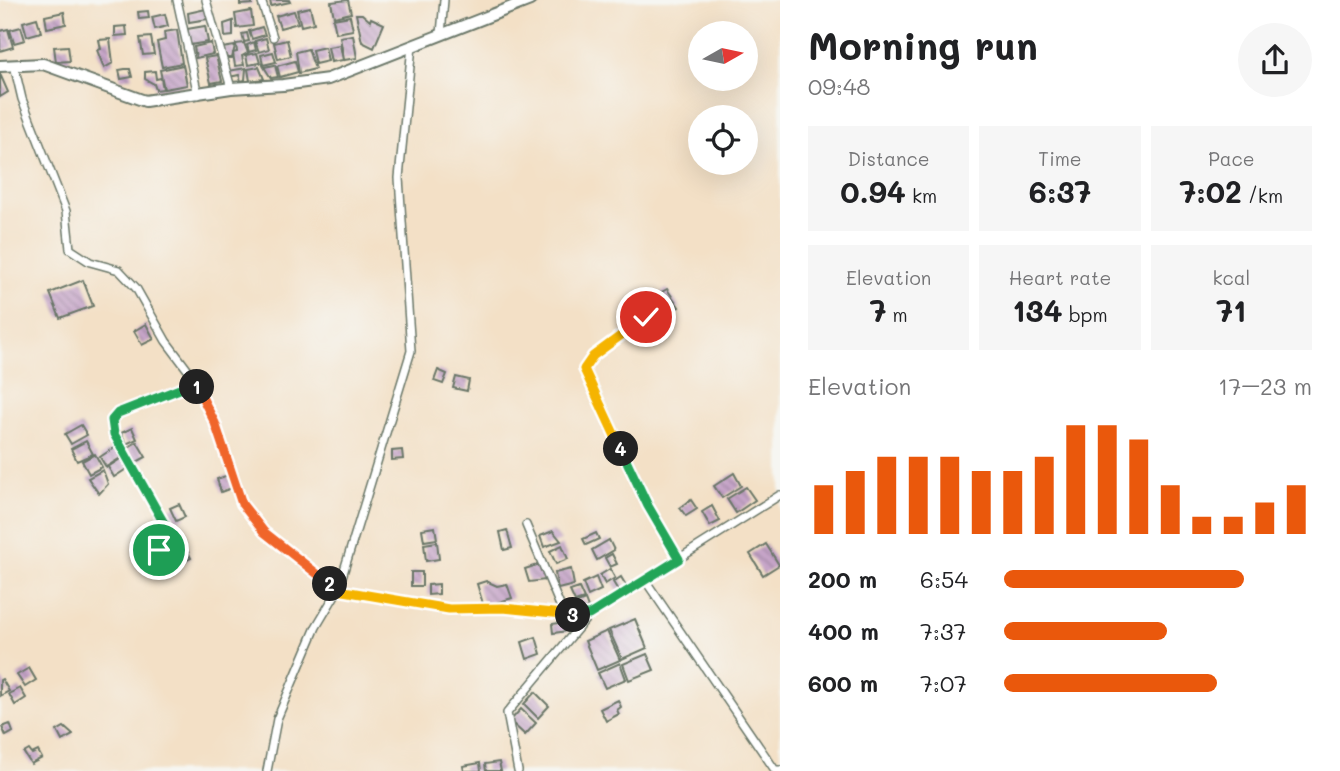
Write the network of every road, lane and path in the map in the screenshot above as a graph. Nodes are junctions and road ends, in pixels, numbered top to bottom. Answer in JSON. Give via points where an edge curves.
{"nodes":[{"id":1,"x":177,"y":0,"type":"edge"},
{"id":2,"x":206,"y":0,"type":"edge"},
{"id":3,"x":261,"y":0,"type":"edge"},
{"id":4,"x":444,"y":0,"type":"edge"},
{"id":5,"x":530,"y":0,"type":"edge"},
{"id":6,"x":441,"y":34,"type":"junction"},
{"id":7,"x":272,"y":37,"type":"dead end"},
{"id":8,"x":412,"y":47,"type":"junction"},
{"id":9,"x":14,"y":65,"type":"junction"},
{"id":10,"x":0,"y":66,"type":"edge"},
{"id":11,"x":231,"y":88,"type":"junction"},
{"id":12,"x":198,"y":95,"type":"junction"},
{"id":13,"x":646,"y":317,"type":"dead end"},
{"id":14,"x":195,"y":383,"type":"junction"},
{"id":15,"x":780,"y":495,"type":"edge"},
{"id":16,"x":526,"y":525,"type":"dead end"},
{"id":17,"x":159,"y":550,"type":"dead end"},
{"id":18,"x":679,"y":559,"type":"junction"},
{"id":19,"x":645,"y":580,"type":"junction"},
{"id":20,"x":338,"y":590,"type":"junction"},
{"id":21,"x":564,"y":615,"type":"junction"},
{"id":22,"x":589,"y":615,"type":"junction"},
{"id":23,"x":780,"y":770,"type":"edge"},
{"id":24,"x":267,"y":771,"type":"edge"},
{"id":25,"x":518,"y":771,"type":"edge"}],
"edges":[{"from":1,"to":12,"type":"street"},
{"from":2,"to":11,"type":"street"},
{"from":3,"to":7,"type":"street"},
{"from":4,"to":6,"type":"street"},
{"from":5,"to":6,"type":"street"},
{"from":6,"to":8,"type":"street"},
{"from":8,"to":11,"type":"street","via":[[328,79]]},
{"from":8,"to":20,"type":"street","via":[[399,178],[411,351]]},
{"from":9,"to":10,"type":"street"},
{"from":9,"to":12,"type":"street","via":[[43,64],[145,101]]},
{"from":9,"to":14,"type":"street","via":[[22,99],[66,211],[70,249],[119,270],[136,288]]},
{"from":11,"to":12,"type":"street"},
{"from":13,"to":18,"type":"street","via":[[593,356],[584,369],[643,497]]},
{"from":14,"to":17,"type":"street","via":[[118,413],[112,420],[114,434],[170,534]]},
{"from":14,"to":20,"type":"street","via":[[215,423],[242,504],[264,532]]},
{"from":15,"to":18,"type":"street"},
{"from":16,"to":21,"type":"street"},
{"from":18,"to":19,"type":"street"},
{"from":19,"to":22,"type":"street"},
{"from":19,"to":23,"type":"street","via":[[775,770]]},
{"from":20,"to":21,"type":"street","via":[[449,609],[503,608]]},
{"from":20,"to":24,"type":"street","via":[[316,628],[277,719]]},
{"from":21,"to":22,"type":"street"},
{"from":22,"to":25,"type":"street","via":[[507,713]]}]}
